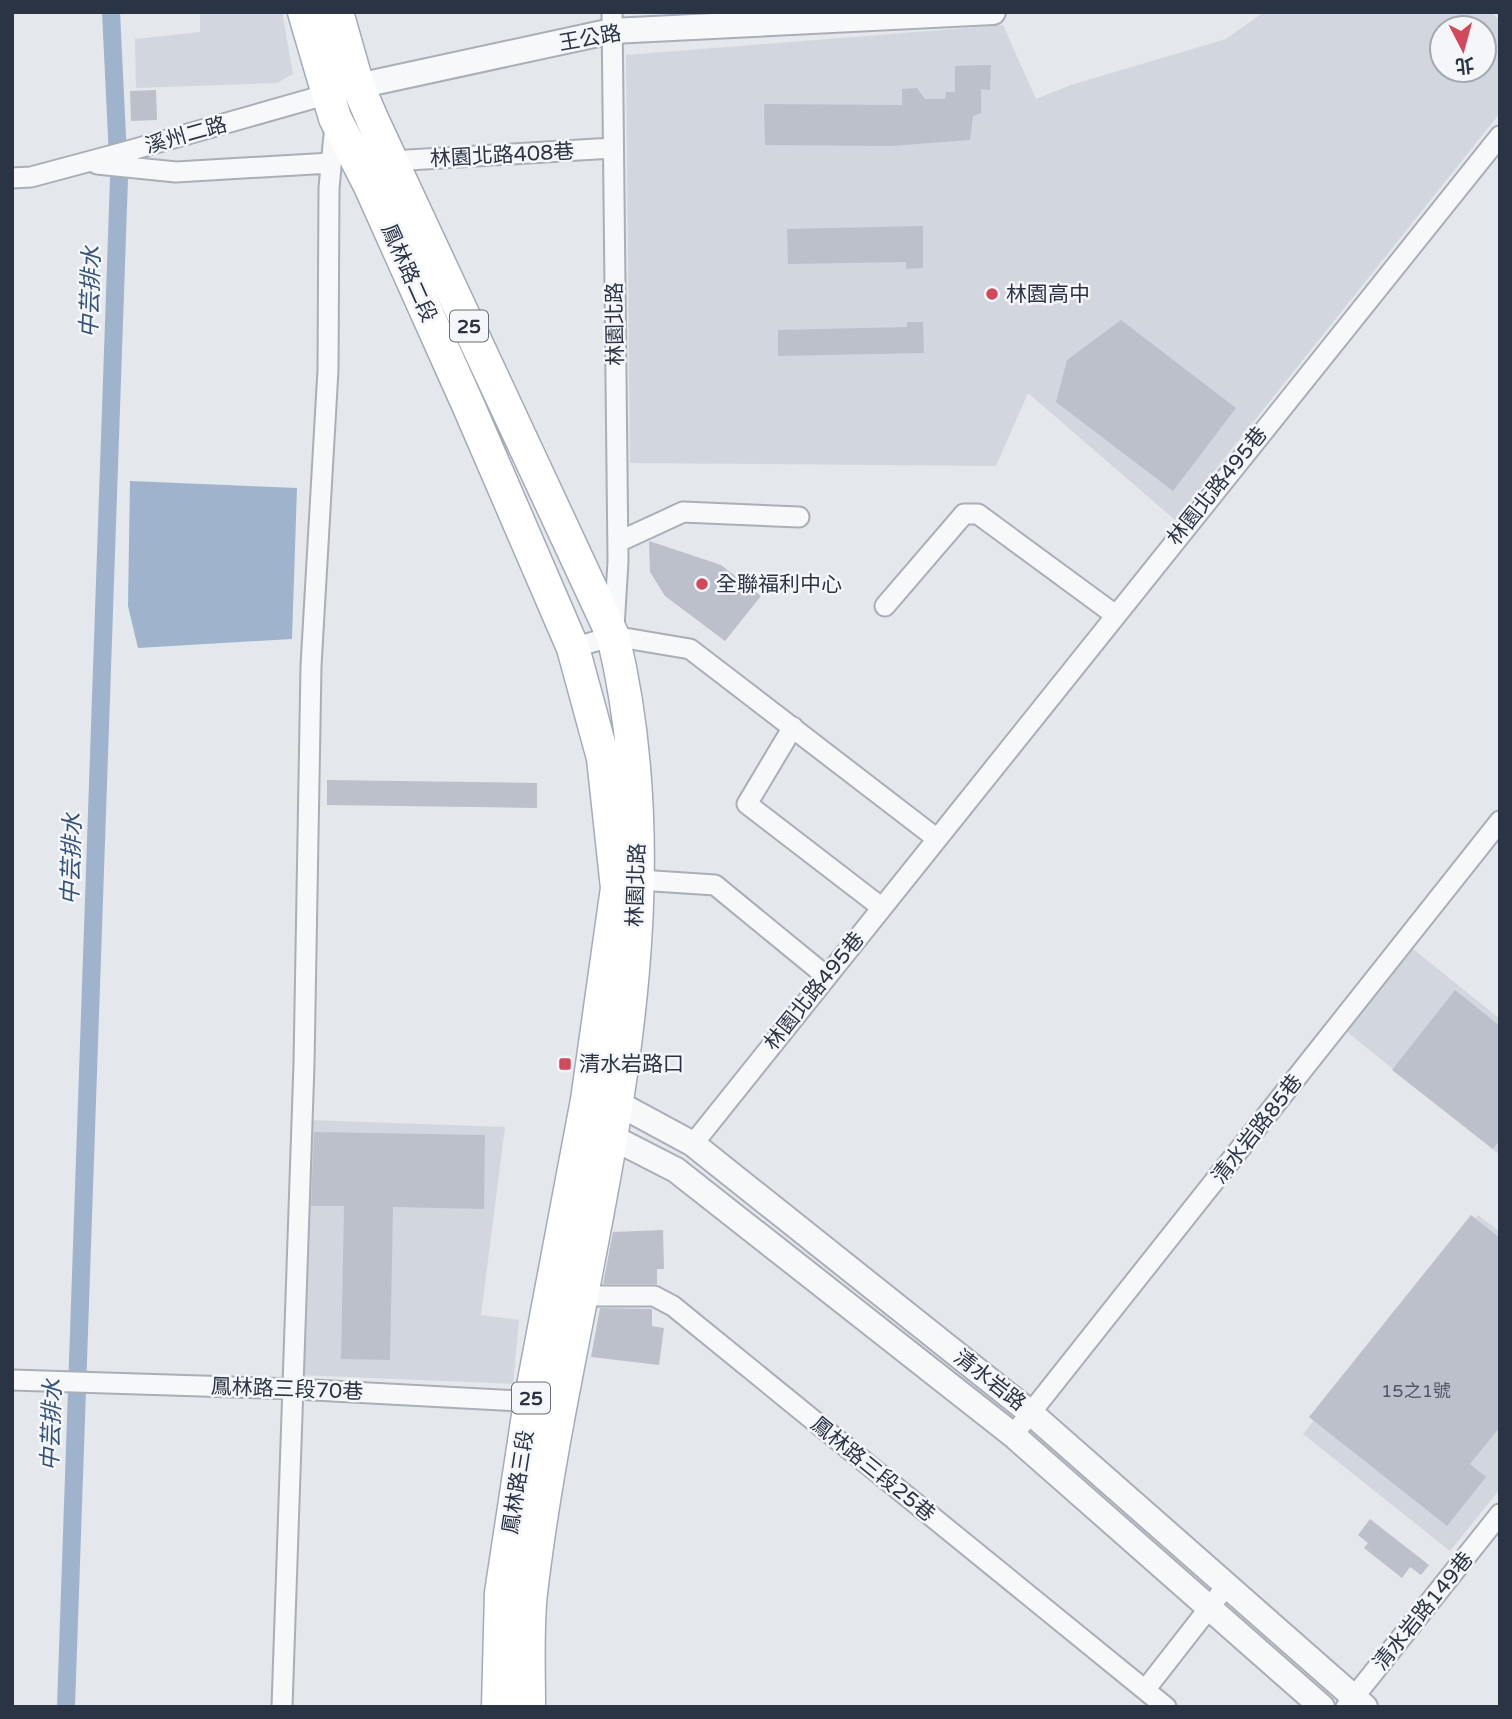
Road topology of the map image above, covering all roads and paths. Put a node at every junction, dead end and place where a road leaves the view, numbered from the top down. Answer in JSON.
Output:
{"nodes":[{"id":1,"x":304,"y":12,"type":"edge"},
{"id":2,"x":337,"y":12,"type":"edge"},
{"id":3,"x":993,"y":12,"type":"edge"},
{"id":4,"x":612,"y":22,"type":"edge"},
{"id":5,"x":358,"y":86,"type":"junction"},
{"id":6,"x":331,"y":106,"type":"junction"},
{"id":7,"x":1500,"y":136,"type":"edge"},
{"id":8,"x":613,"y":148,"type":"junction"},
{"id":9,"x":129,"y":159,"type":"junction"},
{"id":10,"x":391,"y":161,"type":"junction"},
{"id":11,"x":331,"y":163,"type":"junction"},
{"id":12,"x":12,"y":178,"type":"edge"},
{"id":13,"x":799,"y":517,"type":"dead end"},
{"id":14,"x":618,"y":542,"type":"junction"},
{"id":15,"x":885,"y":606,"type":"dead end"},
{"id":16,"x":1114,"y":614,"type":"junction"},
{"id":17,"x":613,"y":636,"type":"junction"},
{"id":18,"x":573,"y":648,"type":"junction"},
{"id":19,"x":793,"y":727,"type":"junction"},
{"id":20,"x":1500,"y":821,"type":"edge"},
{"id":21,"x":936,"y":838,"type":"junction"},
{"id":22,"x":639,"y":880,"type":"junction"},
{"id":23,"x":881,"y":907,"type":"junction"},
{"id":24,"x":826,"y":976,"type":"junction"},
{"id":25,"x":588,"y":1093,"type":"junction"},
{"id":26,"x":619,"y":1104,"type":"junction"},
{"id":27,"x":582,"y":1124,"type":"junction"},
{"id":28,"x":613,"y":1136,"type":"junction"},
{"id":29,"x":693,"y":1144,"type":"junction"},
{"id":30,"x":582,"y":1296,"type":"junction"},
{"id":31,"x":12,"y":1380,"type":"edge"},
{"id":32,"x":295,"y":1389,"type":"junction"},
{"id":33,"x":545,"y":1403,"type":"junction"},
{"id":34,"x":1032,"y":1414,"type":"junction"},
{"id":35,"x":1013,"y":1435,"type":"junction"},
{"id":36,"x":1500,"y":1514,"type":"edge"},
{"id":37,"x":1227,"y":1585,"type":"junction"},
{"id":38,"x":1209,"y":1608,"type":"junction"},
{"id":39,"x":1145,"y":1690,"type":"junction"},
{"id":40,"x":1355,"y":1704,"type":"edge"},
{"id":41,"x":282,"y":1707,"type":"edge"},
{"id":42,"x":498,"y":1707,"type":"edge"},
{"id":43,"x":529,"y":1707,"type":"edge"},
{"id":44,"x":1166,"y":1707,"type":"edge"},
{"id":45,"x":1322,"y":1707,"type":"edge"}],
"edges":[{"from":1,"to":6,"type":"main road","name":"鳳林路二段","number":"25"},
{"from":2,"to":5,"type":"main road","name":"鳳林路二段","number":"25"},
{"from":3,"to":4,"type":"street","name":"王公路"},
{"from":4,"to":5,"type":"street","name":"王公路"},
{"from":4,"to":8,"type":"street","name":"林園北路"},
{"from":5,"to":6,"type":"street","name":"溪州二路"},
{"from":5,"to":10,"type":"main road","name":"鳳林路二段","number":"25"},
{"from":6,"to":9,"type":"street","name":"溪州二路"},
{"from":6,"to":11,"type":"street"},
{"from":6,"to":18,"type":"main road","name":"鳳林路二段","number":"25"},
{"from":7,"to":16,"type":"street","name":"林園北路495巷"},
{"from":8,"to":10,"type":"street","name":"林園北路408巷"},
{"from":8,"to":14,"type":"street","name":"林園北路"},
{"from":9,"to":11,"type":"street"},
{"from":9,"to":12,"type":"street","name":"溪州二路"},
{"from":10,"to":17,"type":"main road","name":"鳳林路二段","number":"25"},
{"from":11,"to":32,"type":"street"},
{"from":13,"to":14,"type":"street"},
{"from":14,"to":17,"type":"street","name":"林園北路"},
{"from":15,"to":16,"type":"street"},
{"from":16,"to":21,"type":"street","name":"林園北路495巷"},
{"from":17,"to":18,"type":"street"},
{"from":17,"to":19,"type":"street"},
{"from":17,"to":22,"type":"main road","name":"林園北路","number":"25"},
{"from":18,"to":25,"type":"main road","name":"林園北路","number":"25"},
{"from":19,"to":21,"type":"street"},
{"from":19,"to":23,"type":"street"},
{"from":20,"to":34,"type":"street","name":"清水岩路85巷"},
{"from":21,"to":23,"type":"street","name":"林園北路495巷"},
{"from":22,"to":24,"type":"street"},
{"from":22,"to":26,"type":"main road","name":"林園北路","number":"25"},
{"from":23,"to":24,"type":"street","name":"林園北路495巷"},
{"from":24,"to":29,"type":"street","name":"林園北路495巷"},
{"from":25,"to":26,"type":"street","name":"清水岩路"},
{"from":25,"to":27,"type":"main road","name":"鳳林路三段","number":"25"},
{"from":26,"to":28,"type":"main road","name":"林園北路","number":"25"},
{"from":26,"to":29,"type":"street","name":"清水岩路"},
{"from":27,"to":28,"type":"street","name":"清水岩路"},
{"from":27,"to":33,"type":"main road","name":"鳳林路三段","number":"25"},
{"from":28,"to":30,"type":"main road","name":"鳳林路三段","number":"25"},
{"from":28,"to":35,"type":"street","name":"清水岩路"},
{"from":29,"to":34,"type":"street","name":"清水岩路"},
{"from":30,"to":33,"type":"main road","name":"鳳林路三段","number":"25"},
{"from":30,"to":39,"type":"street","name":"鳳林路三段25巷"},
{"from":31,"to":32,"type":"street","name":"鳳林路三段70巷"},
{"from":32,"to":33,"type":"street","name":"鳳林路三段70巷"},
{"from":32,"to":41,"type":"street"},
{"from":33,"to":42,"type":"main road","name":"鳳林路三段","number":"25"},
{"from":33,"to":43,"type":"main road","name":"鳳林路三段","number":"25"},
{"from":34,"to":35,"type":"street","name":"清水岩路85巷"},
{"from":34,"to":37,"type":"street","name":"清水岩路"},
{"from":35,"to":38,"type":"street","name":"清水岩路"},
{"from":36,"to":40,"type":"street","name":"清水岩路149巷"},
{"from":37,"to":38,"type":"street"},
{"from":37,"to":40,"type":"street","name":"清水岩路"},
{"from":38,"to":39,"type":"street"},
{"from":38,"to":45,"type":"street","name":"清水岩路"},
{"from":39,"to":44,"type":"street","name":"鳳林路三段25巷"}]}
